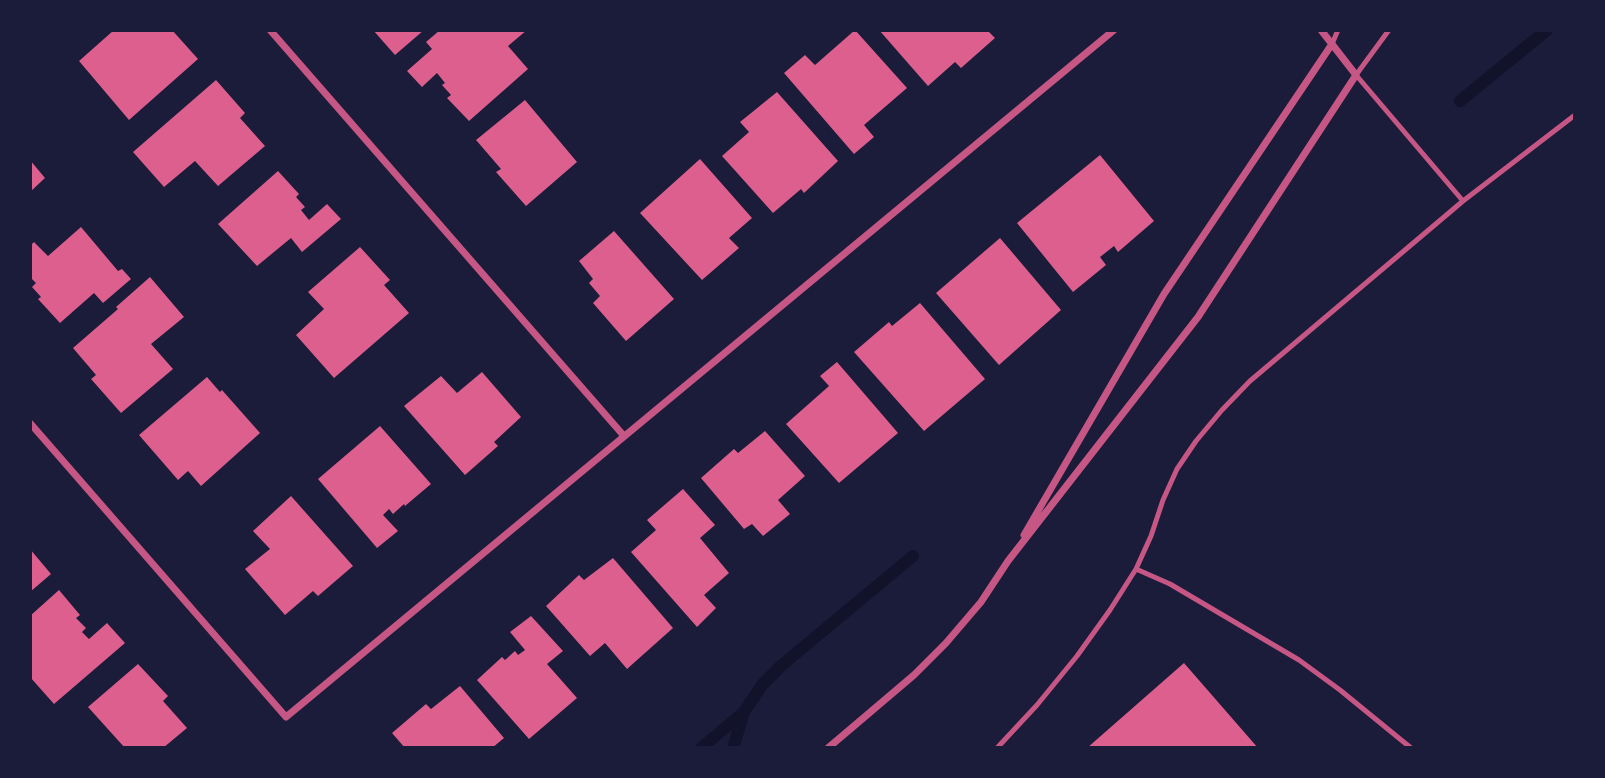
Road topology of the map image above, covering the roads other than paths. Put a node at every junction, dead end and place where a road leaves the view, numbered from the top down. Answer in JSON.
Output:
{"nodes":[{"id":1,"x":270,"y":30,"type":"edge"},
{"id":2,"x":1114,"y":30,"type":"edge"},
{"id":3,"x":1321,"y":30,"type":"edge"},
{"id":4,"x":1338,"y":30,"type":"edge"},
{"id":5,"x":1389,"y":30,"type":"edge"},
{"id":6,"x":1332,"y":44,"type":"junction"},
{"id":7,"x":1356,"y":75,"type":"junction"},
{"id":8,"x":1575,"y":115,"type":"edge"},
{"id":9,"x":1463,"y":201,"type":"junction"},
{"id":10,"x":30,"y":424,"type":"edge"},
{"id":11,"x":624,"y":436,"type":"junction"},
{"id":12,"x":1008,"y":561,"type":"junction"},
{"id":13,"x":1136,"y":569,"type":"junction"},
{"id":14,"x":828,"y":748,"type":"edge"},
{"id":15,"x":997,"y":748,"type":"edge"},
{"id":16,"x":1411,"y":748,"type":"edge"}],
"edges":[{"from":1,"to":11,"type":"street"},
{"from":2,"to":11,"type":"street"},
{"from":3,"to":6,"type":"street"},
{"from":4,"to":6,"type":"lane"},
{"from":5,"to":7,"type":"lane"},
{"from":6,"to":7,"type":"street"},
{"from":6,"to":12,"type":"street"},
{"from":7,"to":9,"type":"lane"},
{"from":7,"to":12,"type":"street"},
{"from":8,"to":9,"type":"lane"},
{"from":9,"to":13,"type":"lane"},
{"from":10,"to":11,"type":"street"},
{"from":12,"to":14,"type":"street"},
{"from":13,"to":15,"type":"lane"},
{"from":13,"to":16,"type":"lane"}]}
